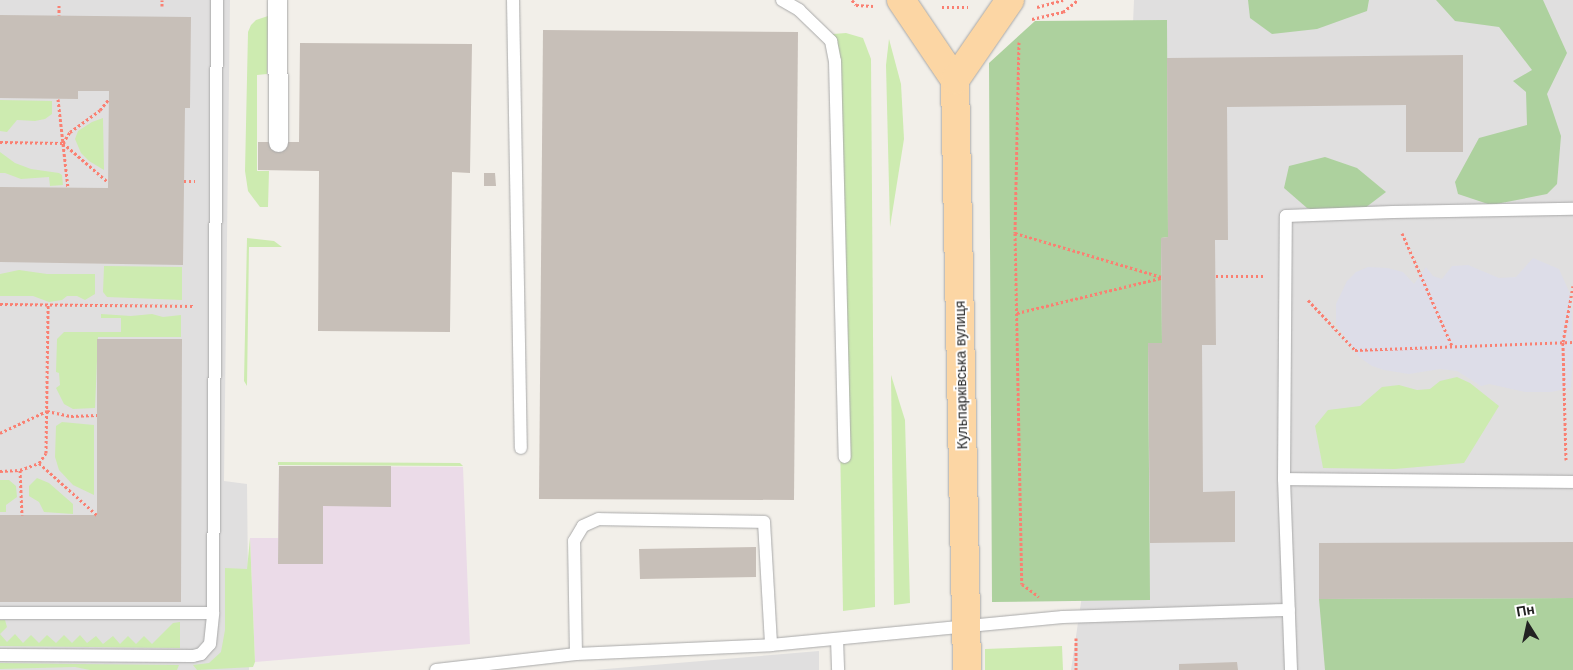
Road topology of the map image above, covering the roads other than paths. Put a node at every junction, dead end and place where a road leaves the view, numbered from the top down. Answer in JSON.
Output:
{"nodes":[{"id":1,"x":217,"y":0,"type":"edge"},
{"id":2,"x":277,"y":0,"type":"edge"},
{"id":3,"x":513,"y":0,"type":"edge"},
{"id":4,"x":782,"y":0,"type":"edge"},
{"id":5,"x":895,"y":5,"type":"edge"},
{"id":6,"x":1016,"y":5,"type":"edge"},
{"id":7,"x":955,"y":80,"type":"junction"},
{"id":8,"x":278,"y":142,"type":"dead end"},
{"id":9,"x":1573,"y":209,"type":"edge"},
{"id":10,"x":521,"y":448,"type":"dead end"},
{"id":11,"x":845,"y":456,"type":"dead end"},
{"id":12,"x":1284,"y":479,"type":"junction"},
{"id":13,"x":1570,"y":482,"type":"edge"},
{"id":14,"x":1289,"y":610,"type":"junction"},
{"id":15,"x":0,"y":613,"type":"edge"},
{"id":16,"x":213,"y":613,"type":"junction"},
{"id":17,"x":966,"y":628,"type":"junction"},
{"id":18,"x":837,"y":639,"type":"junction"},
{"id":19,"x":771,"y":645,"type":"junction"},
{"id":20,"x":576,"y":654,"type":"junction"},
{"id":21,"x":0,"y":655,"type":"edge"},
{"id":22,"x":436,"y":670,"type":"edge"},
{"id":23,"x":838,"y":670,"type":"edge"},
{"id":24,"x":967,"y":670,"type":"edge"},
{"id":25,"x":1291,"y":670,"type":"edge"}],
"edges":[{"from":1,"to":16,"type":"lane"},
{"from":2,"to":8,"type":"street"},
{"from":3,"to":10,"type":"lane"},
{"from":4,"to":11,"type":"lane"},
{"from":5,"to":7,"type":"main road"},
{"from":6,"to":7,"type":"main road"},
{"from":7,"to":17,"type":"main road","name":"Кульпарківська вулиця"},
{"from":9,"to":12,"type":"lane"},
{"from":12,"to":13,"type":"lane"},
{"from":12,"to":14,"type":"lane"},
{"from":14,"to":17,"type":"lane"},
{"from":14,"to":25,"type":"lane"},
{"from":15,"to":16,"type":"lane"},
{"from":16,"to":21,"type":"lane"},
{"from":17,"to":18,"type":"lane"},
{"from":17,"to":24,"type":"main road","name":"Кульпарківська вулиця"},
{"from":18,"to":19,"type":"lane"},
{"from":18,"to":23,"type":"lane"},
{"from":19,"to":20,"type":"lane"},
{"from":19,"to":20,"type":"lane"},
{"from":20,"to":22,"type":"lane"}]}
